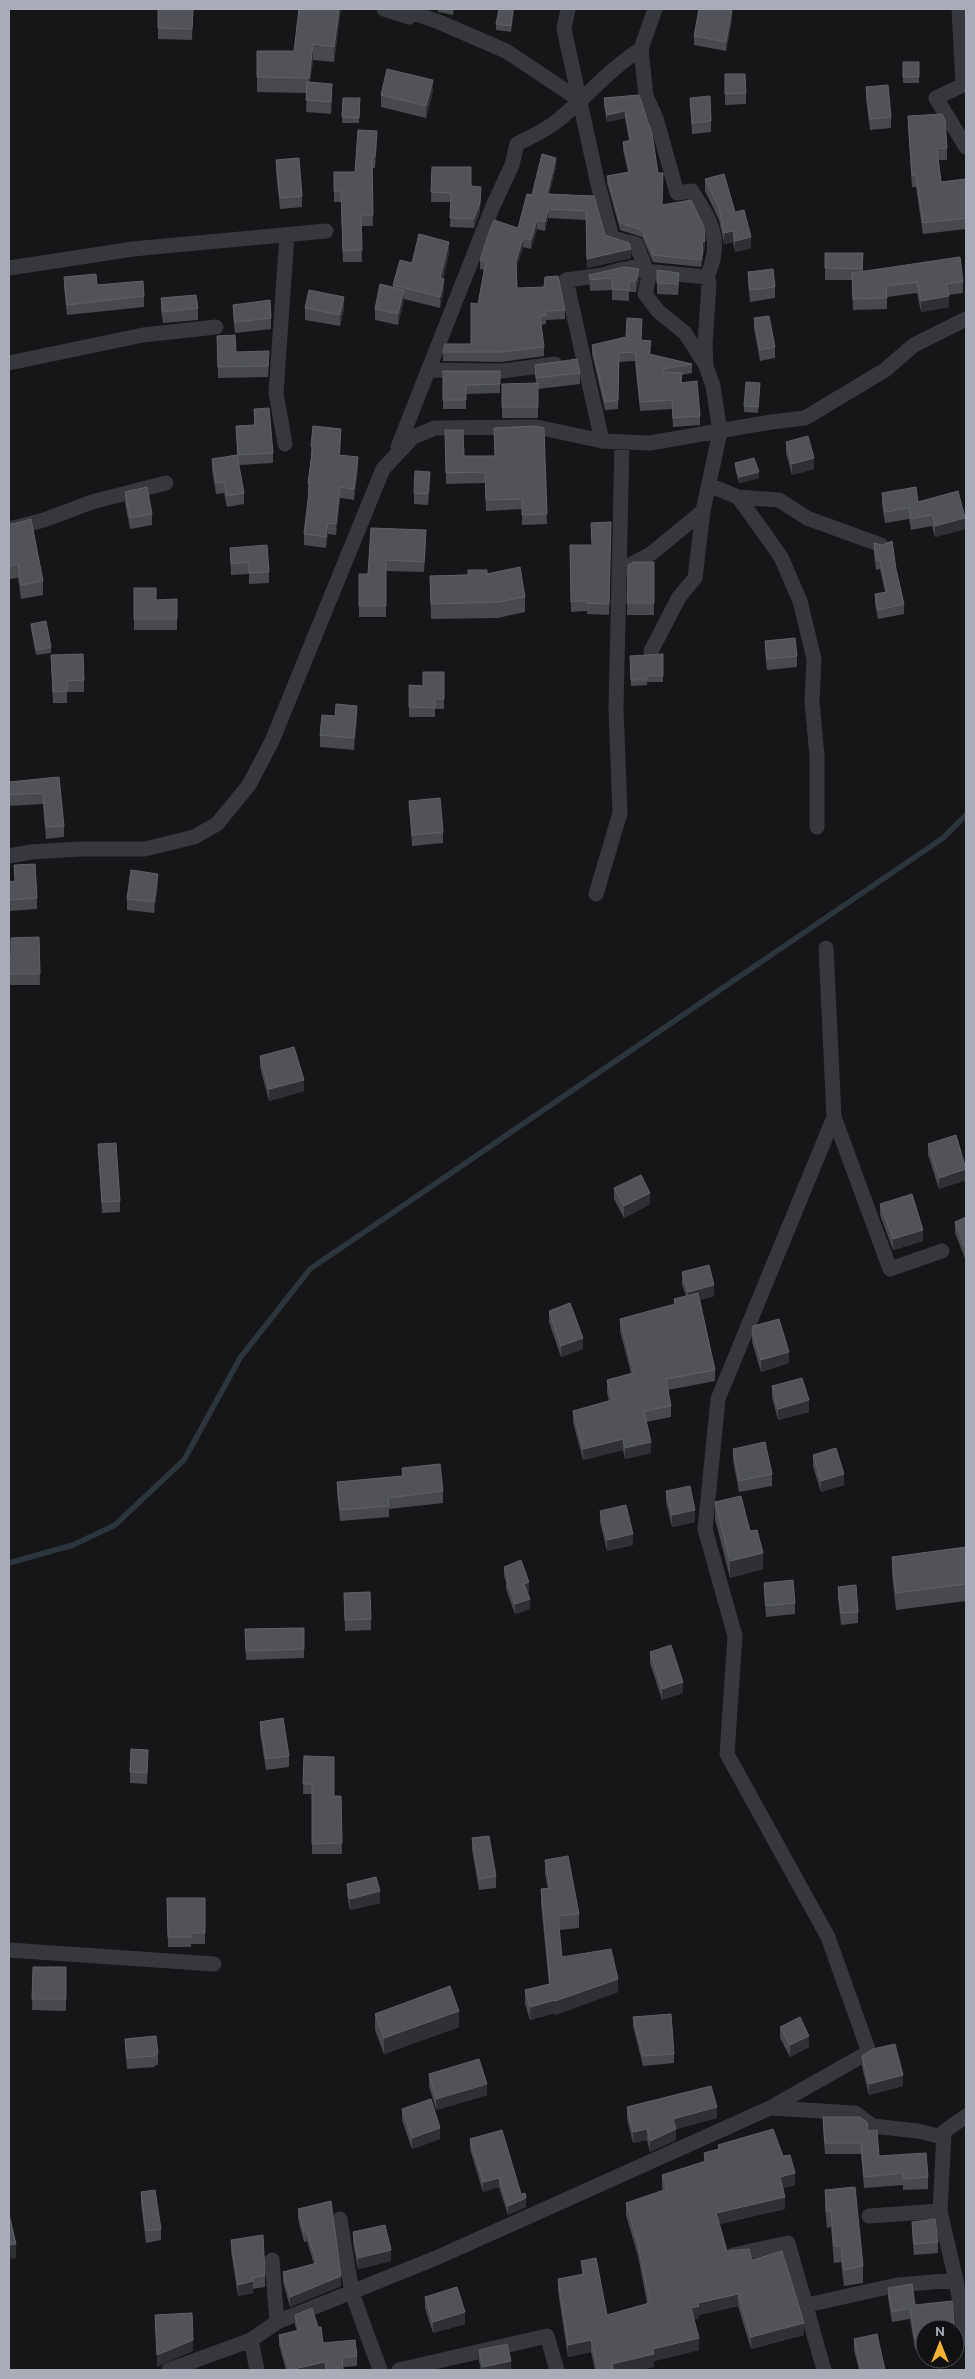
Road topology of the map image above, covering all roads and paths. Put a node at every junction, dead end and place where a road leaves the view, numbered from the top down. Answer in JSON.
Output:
{"nodes":[{"id":1,"x":384,"y":9,"type":"edge"},
{"id":2,"x":402,"y":9,"type":"edge"},
{"id":3,"x":568,"y":9,"type":"edge"},
{"id":4,"x":655,"y":9,"type":"edge"},
{"id":5,"x":962,"y":15,"type":"edge"},
{"id":6,"x":641,"y":48,"type":"junction"},
{"id":7,"x":545,"y":64,"type":"dead end"},
{"id":8,"x":580,"y":101,"type":"junction"},
{"id":9,"x":966,"y":146,"type":"edge"},
{"id":10,"x":326,"y":231,"type":"dead end"},
{"id":11,"x":287,"y":235,"type":"junction"},
{"id":12,"x":9,"y":268,"type":"edge"},
{"id":13,"x":623,"y":269,"type":"junction"},
{"id":14,"x":650,"y":272,"type":"junction"},
{"id":15,"x":707,"y":277,"type":"junction"},
{"id":16,"x":966,"y":319,"type":"edge"},
{"id":17,"x":216,"y":328,"type":"dead end"},
{"id":18,"x":585,"y":360,"type":"junction"},
{"id":19,"x":9,"y":363,"type":"edge"},
{"id":20,"x":706,"y":366,"type":"junction"},
{"id":21,"x":430,"y":370,"type":"junction"},
{"id":22,"x":720,"y":432,"type":"junction"},
{"id":23,"x":602,"y":441,"type":"junction"},
{"id":24,"x":622,"y":443,"type":"junction"},
{"id":25,"x":285,"y":444,"type":"dead end"},
{"id":26,"x":395,"y":454,"type":"junction"},
{"id":27,"x":166,"y":483,"type":"dead end"},
{"id":28,"x":709,"y":485,"type":"junction"},
{"id":29,"x":738,"y":497,"type":"junction"},
{"id":30,"x":703,"y":511,"type":"junction"},
{"id":31,"x":9,"y":529,"type":"edge"},
{"id":32,"x":881,"y":545,"type":"edge"},
{"id":33,"x":619,"y":571,"type":"junction"},
{"id":34,"x":651,"y":651,"type":"dead end"},
{"id":35,"x":817,"y":827,"type":"dead end"},
{"id":36,"x":9,"y":856,"type":"edge"},
{"id":37,"x":596,"y":894,"type":"dead end"},
{"id":38,"x":826,"y":948,"type":"dead end"},
{"id":39,"x":834,"y":1117,"type":"junction"},
{"id":40,"x":942,"y":1251,"type":"dead end"},
{"id":41,"x":9,"y":1950,"type":"edge"},
{"id":42,"x":214,"y":1964,"type":"dead end"},
{"id":43,"x":770,"y":2108,"type":"junction"},
{"id":44,"x":966,"y":2116,"type":"edge"},
{"id":45,"x":944,"y":2133,"type":"junction"},
{"id":46,"x":940,"y":2211,"type":"junction"},
{"id":47,"x":869,"y":2216,"type":"dead end"},
{"id":48,"x":340,"y":2220,"type":"dead end"},
{"id":49,"x":733,"y":2255,"type":"edge"},
{"id":50,"x":272,"y":2260,"type":"dead end"},
{"id":51,"x":958,"y":2270,"type":"edge"},
{"id":52,"x":352,"y":2293,"type":"junction"},
{"id":53,"x":807,"y":2305,"type":"junction"},
{"id":54,"x":277,"y":2322,"type":"junction"},
{"id":55,"x":966,"y":2339,"type":"edge"},
{"id":56,"x":251,"y":2340,"type":"junction"},
{"id":57,"x":169,"y":2370,"type":"edge"},
{"id":58,"x":257,"y":2370,"type":"edge"},
{"id":59,"x":380,"y":2370,"type":"edge"},
{"id":60,"x":399,"y":2370,"type":"edge"},
{"id":61,"x":557,"y":2370,"type":"edge"},
{"id":62,"x":824,"y":2370,"type":"edge"}],
"edges":[{"from":1,"to":7,"type":"street"},
{"from":2,"to":8,"type":"street"},
{"from":3,"to":8,"type":"street"},
{"from":4,"to":6,"type":"street"},
{"from":5,"to":9,"type":"street"},
{"from":6,"to":8,"type":"street"},
{"from":6,"to":15,"type":"street"},
{"from":8,"to":13,"type":"street"},
{"from":8,"to":21,"type":"street"},
{"from":10,"to":11,"type":"street"},
{"from":11,"to":12,"type":"street"},
{"from":11,"to":25,"type":"street"},
{"from":13,"to":14,"type":"street"},
{"from":13,"to":18,"type":"street"},
{"from":14,"to":15,"type":"street"},
{"from":14,"to":20,"type":"street"},
{"from":15,"to":20,"type":"street"},
{"from":16,"to":22,"type":"street"},
{"from":17,"to":19,"type":"street"},
{"from":18,"to":21,"type":"street"},
{"from":18,"to":23,"type":"street"},
{"from":20,"to":22,"type":"street"},
{"from":21,"to":26,"type":"street"},
{"from":22,"to":24,"type":"street"},
{"from":22,"to":28,"type":"street"},
{"from":23,"to":24,"type":"street"},
{"from":23,"to":26,"type":"street"},
{"from":24,"to":33,"type":"street"},
{"from":26,"to":36,"type":"street"},
{"from":27,"to":31,"type":"street"},
{"from":28,"to":29,"type":"street"},
{"from":28,"to":30,"type":"street"},
{"from":29,"to":32,"type":"street"},
{"from":29,"to":35,"type":"street"},
{"from":30,"to":33,"type":"street"},
{"from":30,"to":34,"type":"street"},
{"from":33,"to":37,"type":"street"},
{"from":38,"to":39,"type":"street"},
{"from":39,"to":40,"type":"street"},
{"from":39,"to":43,"type":"street"},
{"from":41,"to":42,"type":"street"},
{"from":43,"to":45,"type":"street"},
{"from":43,"to":52,"type":"street"},
{"from":44,"to":45,"type":"street"},
{"from":45,"to":46,"type":"street"},
{"from":46,"to":47,"type":"street"},
{"from":46,"to":51,"type":"street"},
{"from":48,"to":52,"type":"street"},
{"from":49,"to":53,"type":"street"},
{"from":50,"to":54,"type":"street"},
{"from":51,"to":53,"type":"street"},
{"from":51,"to":55,"type":"street"},
{"from":52,"to":54,"type":"street"},
{"from":52,"to":59,"type":"street"},
{"from":53,"to":62,"type":"street"},
{"from":54,"to":56,"type":"street"},
{"from":56,"to":57,"type":"street"},
{"from":56,"to":58,"type":"street"},
{"from":60,"to":61,"type":"street"}]}
